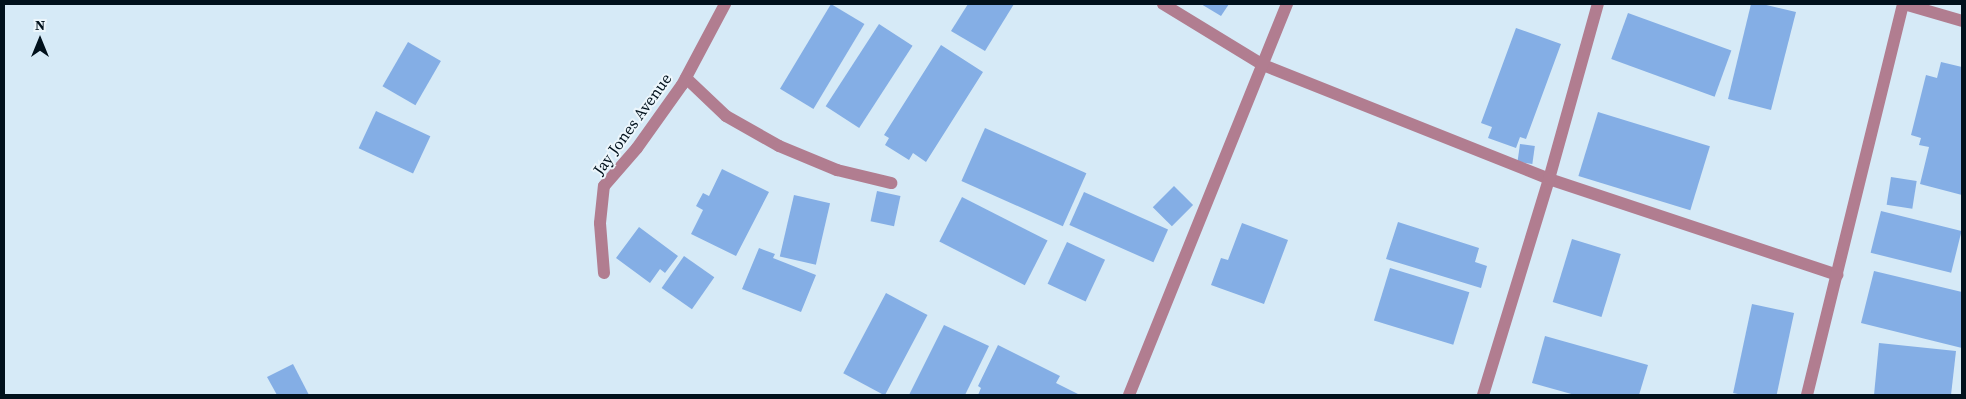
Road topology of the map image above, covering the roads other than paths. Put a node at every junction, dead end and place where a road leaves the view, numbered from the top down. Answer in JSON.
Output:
{"nodes":[{"id":1,"x":725,"y":4,"type":"edge"},
{"id":2,"x":1164,"y":4,"type":"edge"},
{"id":3,"x":1287,"y":4,"type":"edge"},
{"id":4,"x":1598,"y":4,"type":"edge"},
{"id":5,"x":1904,"y":4,"type":"edge"},
{"id":6,"x":1962,"y":21,"type":"edge"},
{"id":7,"x":1263,"y":65,"type":"junction"},
{"id":8,"x":686,"y":78,"type":"junction"},
{"id":9,"x":1549,"y":179,"type":"junction"},
{"id":10,"x":891,"y":183,"type":"dead end"},
{"id":11,"x":604,"y":273,"type":"dead end"},
{"id":12,"x":1837,"y":275,"type":"junction"},
{"id":13,"x":1129,"y":395,"type":"edge"},
{"id":14,"x":1483,"y":395,"type":"edge"},
{"id":15,"x":1807,"y":395,"type":"edge"}],
"edges":[{"from":1,"to":8,"type":"street","name":"Jay Jones Avenue"},
{"from":2,"to":7,"type":"street"},
{"from":3,"to":7,"type":"street"},
{"from":4,"to":9,"type":"street"},
{"from":5,"to":6,"type":"street"},
{"from":5,"to":12,"type":"street"},
{"from":7,"to":9,"type":"street"},
{"from":7,"to":13,"type":"street"},
{"from":8,"to":10,"type":"street"},
{"from":8,"to":11,"type":"street","name":"Jay Jones Avenue"},
{"from":9,"to":12,"type":"street"},
{"from":9,"to":14,"type":"street"},
{"from":12,"to":15,"type":"street"}]}
